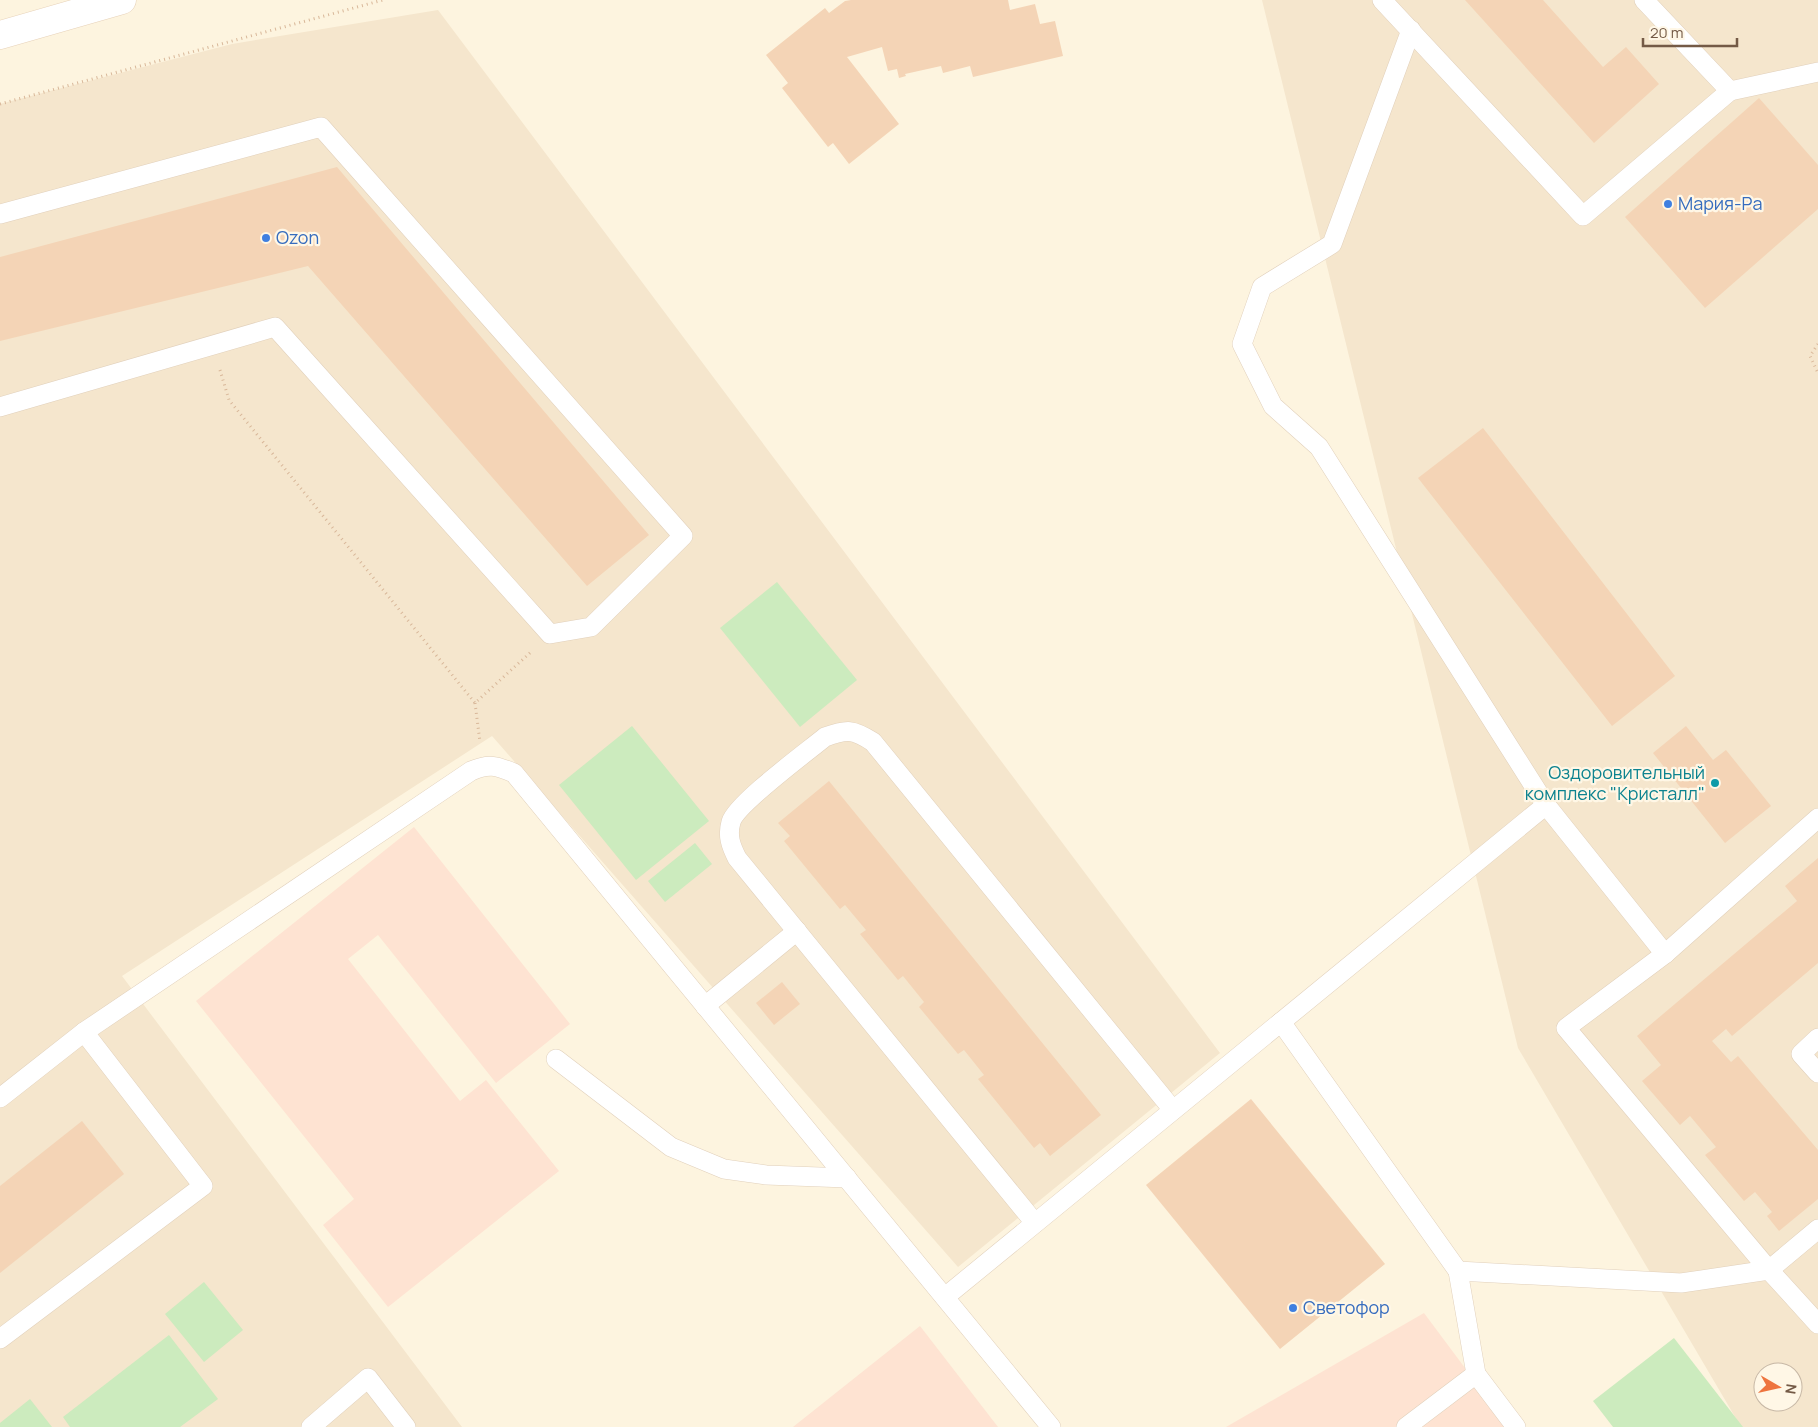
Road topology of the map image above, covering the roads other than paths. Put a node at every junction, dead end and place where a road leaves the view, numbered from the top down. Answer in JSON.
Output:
{"nodes":[{"id":1,"x":122,"y":0,"type":"edge"},
{"id":2,"x":1382,"y":0,"type":"edge"},
{"id":3,"x":1644,"y":0,"type":"edge"},
{"id":4,"x":1411,"y":30,"type":"junction"},
{"id":5,"x":0,"y":35,"type":"edge"},
{"id":6,"x":1818,"y":72,"type":"edge"},
{"id":7,"x":1730,"y":92,"type":"junction"},
{"id":8,"x":0,"y":214,"type":"edge"},
{"id":9,"x":0,"y":407,"type":"edge"},
{"id":10,"x":1546,"y":805,"type":"junction"},
{"id":11,"x":1818,"y":818,"type":"edge"},
{"id":12,"x":797,"y":932,"type":"junction"},
{"id":13,"x":1665,"y":954,"type":"junction"},
{"id":14,"x":705,"y":1006,"type":"junction"},
{"id":15,"x":1281,"y":1022,"type":"junction"},
{"id":16,"x":84,"y":1032,"type":"junction"},
{"id":17,"x":1818,"y":1038,"type":"edge"},
{"id":18,"x":556,"y":1058,"type":"dead end"},
{"id":19,"x":1818,"y":1073,"type":"edge"},
{"id":20,"x":0,"y":1098,"type":"edge"},
{"id":21,"x":1173,"y":1110,"type":"junction"},
{"id":22,"x":846,"y":1178,"type":"junction"},
{"id":23,"x":1034,"y":1223,"type":"junction"},
{"id":24,"x":1818,"y":1229,"type":"edge"},
{"id":25,"x":1769,"y":1270,"type":"junction"},
{"id":26,"x":1458,"y":1271,"type":"junction"},
{"id":27,"x":945,"y":1297,"type":"junction"},
{"id":28,"x":1818,"y":1324,"type":"edge"},
{"id":29,"x":0,"y":1339,"type":"edge"},
{"id":30,"x":1476,"y":1374,"type":"junction"},
{"id":31,"x":311,"y":1427,"type":"edge"},
{"id":32,"x":406,"y":1427,"type":"edge"},
{"id":33,"x":1052,"y":1427,"type":"edge"},
{"id":34,"x":1406,"y":1427,"type":"edge"},
{"id":35,"x":1516,"y":1427,"type":"edge"}],
"edges":[{"from":1,"to":5,"type":"street"},
{"from":2,"to":4,"type":"lane"},
{"from":3,"to":7,"type":"lane"},
{"from":4,"to":7,"type":"lane"},
{"from":4,"to":10,"type":"lane"},
{"from":6,"to":7,"type":"lane"},
{"from":8,"to":9,"type":"lane"},
{"from":10,"to":13,"type":"lane"},
{"from":10,"to":15,"type":"lane"},
{"from":11,"to":13,"type":"lane"},
{"from":12,"to":14,"type":"lane"},
{"from":12,"to":21,"type":"lane"},
{"from":12,"to":23,"type":"lane"},
{"from":13,"to":25,"type":"lane"},
{"from":14,"to":16,"type":"lane"},
{"from":14,"to":22,"type":"lane"},
{"from":15,"to":21,"type":"lane"},
{"from":15,"to":26,"type":"lane"},
{"from":16,"to":20,"type":"lane"},
{"from":16,"to":29,"type":"lane"},
{"from":17,"to":19,"type":"lane"},
{"from":18,"to":22,"type":"lane"},
{"from":21,"to":23,"type":"lane"},
{"from":22,"to":27,"type":"lane"},
{"from":23,"to":27,"type":"lane"},
{"from":24,"to":25,"type":"lane"},
{"from":25,"to":26,"type":"lane"},
{"from":25,"to":28,"type":"lane"},
{"from":26,"to":30,"type":"lane"},
{"from":27,"to":33,"type":"lane"},
{"from":30,"to":34,"type":"lane"},
{"from":30,"to":35,"type":"lane"},
{"from":31,"to":32,"type":"lane"}]}
